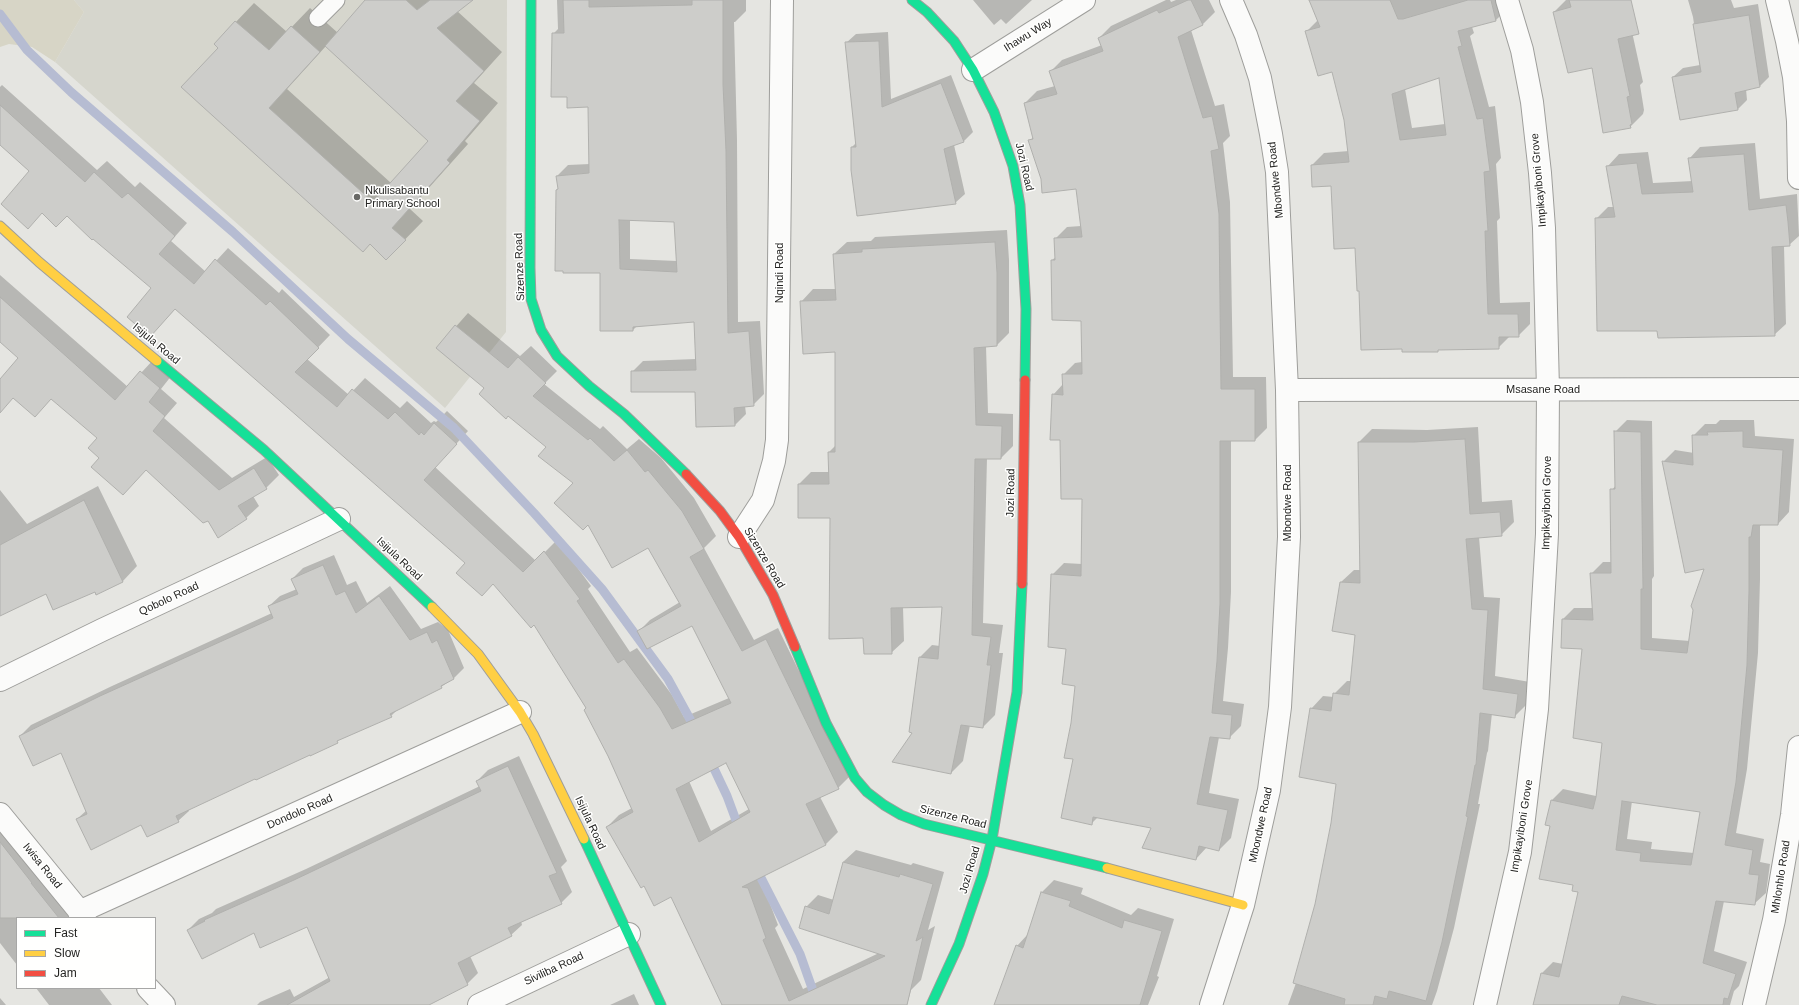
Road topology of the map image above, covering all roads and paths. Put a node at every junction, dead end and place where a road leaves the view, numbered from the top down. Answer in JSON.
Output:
{"nodes":[{"id":1,"x":336,"y":0,"type":"edge"},
{"id":2,"x":531,"y":0,"type":"edge"},
{"id":3,"x":782,"y":0,"type":"edge"},
{"id":4,"x":912,"y":0,"type":"edge"},
{"id":5,"x":1084,"y":0,"type":"edge"},
{"id":6,"x":1231,"y":0,"type":"edge"},
{"id":7,"x":1508,"y":0,"type":"edge"},
{"id":8,"x":1777,"y":0,"type":"edge"},
{"id":9,"x":318,"y":18,"type":"dead end"},
{"id":10,"x":973,"y":70,"type":"junction"},
{"id":11,"x":1799,"y":178,"type":"edge"},
{"id":12,"x":0,"y":226,"type":"edge"},
{"id":13,"x":1799,"y":389,"type":"edge"},
{"id":14,"x":1287,"y":390,"type":"junction"},
{"id":15,"x":1548,"y":390,"type":"junction"},
{"id":16,"x":339,"y":519,"type":"junction"},
{"id":17,"x":739,"y":537,"type":"junction"},
{"id":18,"x":0,"y":680,"type":"edge"},
{"id":19,"x":520,"y":712,"type":"junction"},
{"id":20,"x":1799,"y":746,"type":"edge"},
{"id":21,"x":0,"y":814,"type":"edge"},
{"id":22,"x":992,"y":839,"type":"junction"},
{"id":23,"x":1243,"y":905,"type":"junction"},
{"id":24,"x":82,"y":915,"type":"edge"},
{"id":25,"x":629,"y":934,"type":"junction"},
{"id":26,"x":149,"y":989,"type":"edge"},
{"id":27,"x":164,"y":1005,"type":"edge"},
{"id":28,"x":480,"y":1005,"type":"edge"},
{"id":29,"x":661,"y":1005,"type":"edge"},
{"id":30,"x":931,"y":1005,"type":"edge"},
{"id":31,"x":1211,"y":1005,"type":"edge"},
{"id":32,"x":1484,"y":1005,"type":"edge"},
{"id":33,"x":1754,"y":1005,"type":"edge"}],
"edges":[{"from":1,"to":9,"type":"lane"},
{"from":2,"to":17,"type":"street","name":"Sizenze Road"},
{"from":3,"to":17,"type":"street","name":"Nqindi Road"},
{"from":4,"to":10,"type":"street","name":"Jozi Road"},
{"from":5,"to":10,"type":"street","name":"Ihawu Way"},
{"from":6,"to":14,"type":"street","name":"Mbondwe Road"},
{"from":7,"to":15,"type":"street","name":"Impikayiboni Grove"},
{"from":8,"to":11,"type":"street"},
{"from":10,"to":22,"type":"street","name":"Jozi Road"},
{"from":12,"to":16,"type":"street","name":"Isijula Road"},
{"from":13,"to":15,"type":"street","name":"Msasane Road"},
{"from":14,"to":15,"type":"street","name":"Msasane Road"},
{"from":14,"to":23,"type":"street","name":"Mbondwe Road"},
{"from":15,"to":32,"type":"street","name":"Impikayiboni Grove"},
{"from":16,"to":18,"type":"street","name":"Qobolo Road"},
{"from":16,"to":19,"type":"street","name":"Isijula Road"},
{"from":17,"to":22,"type":"street","name":"Sizenze Road"},
{"from":19,"to":24,"type":"street","name":"Dondolo Road"},
{"from":19,"to":25,"type":"street","name":"Isijula Road"},
{"from":20,"to":33,"type":"street","name":"Mhlonhlo Road"},
{"from":21,"to":24,"type":"street","name":"Iwisa Road"},
{"from":22,"to":23,"type":"street","name":"Sizenze Road"},
{"from":22,"to":30,"type":"street","name":"Jozi Road"},
{"from":23,"to":31,"type":"street","name":"Mbondwe Road"},
{"from":25,"to":28,"type":"street","name":"Siviliba Road"},
{"from":25,"to":29,"type":"street","name":"Isijula Road"},
{"from":26,"to":27,"type":"street"}]}
